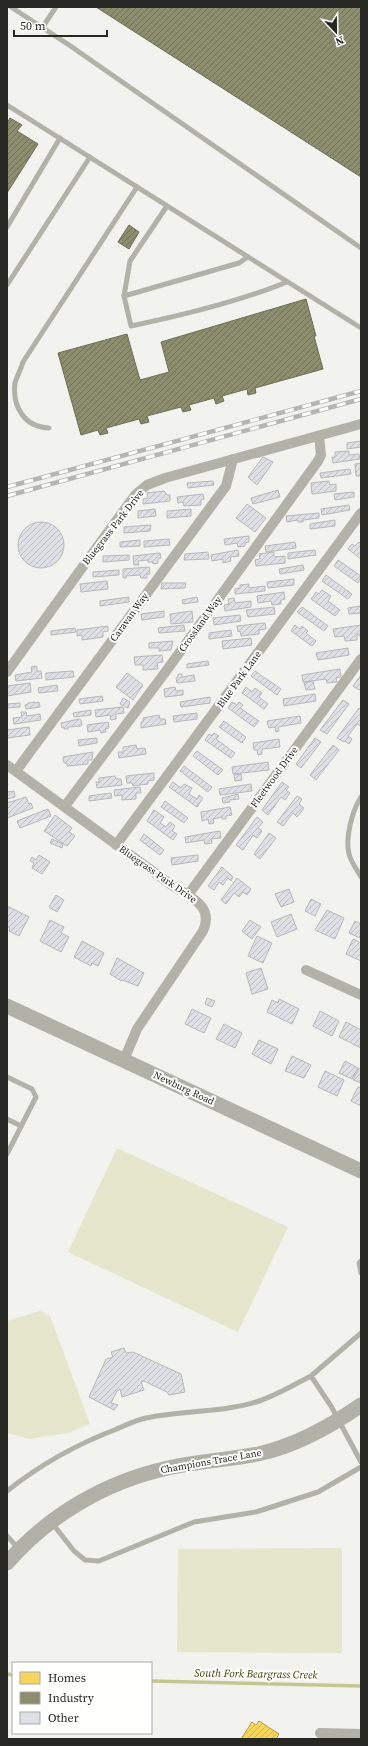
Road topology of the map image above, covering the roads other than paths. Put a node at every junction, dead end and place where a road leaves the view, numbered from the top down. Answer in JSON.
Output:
{"nodes":[{"id":1,"x":11,"y":7,"type":"edge"},
{"id":2,"x":56,"y":7,"type":"edge"},
{"id":3,"x":42,"y":28,"type":"junction"},
{"id":4,"x":7,"y":105,"type":"edge"},
{"id":5,"x":60,"y":138,"type":"junction"},
{"id":6,"x":90,"y":157,"type":"junction"},
{"id":7,"x":137,"y":187,"type":"junction"},
{"id":8,"x":167,"y":206,"type":"junction"},
{"id":9,"x":7,"y":227,"type":"edge"},
{"id":10,"x":361,"y":248,"type":"edge"},
{"id":11,"x":248,"y":257,"type":"junction"},
{"id":12,"x":287,"y":282,"type":"junction"},
{"id":13,"x":7,"y":286,"type":"edge"},
{"id":14,"x":124,"y":296,"type":"junction"},
{"id":15,"x":361,"y":328,"type":"edge"},
{"id":16,"x":361,"y":424,"type":"edge"},
{"id":17,"x":49,"y":428,"type":"dead end"},
{"id":18,"x":319,"y":436,"type":"junction"},
{"id":19,"x":233,"y":459,"type":"junction"},
{"id":20,"x":361,"y":513,"type":"edge"},
{"id":21,"x":361,"y":659,"type":"edge"},
{"id":22,"x":7,"y":672,"type":"edge"},
{"id":23,"x":7,"y":765,"type":"edge"},
{"id":24,"x":16,"y":771,"type":"junction"},
{"id":25,"x":361,"y":797,"type":"edge"},
{"id":26,"x":65,"y":806,"type":"junction"},
{"id":27,"x":116,"y":844,"type":"junction"},
{"id":28,"x":361,"y":876,"type":"edge"},
{"id":29,"x":188,"y":895,"type":"junction"},
{"id":30,"x":306,"y":970,"type":"dead end"},
{"id":31,"x":361,"y":995,"type":"edge"},
{"id":32,"x":7,"y":1006,"type":"edge"},
{"id":33,"x":124,"y":1060,"type":"junction"},
{"id":34,"x":7,"y":1077,"type":"edge"},
{"id":35,"x":7,"y":1119,"type":"edge"},
{"id":36,"x":21,"y":1126,"type":"junction"},
{"id":37,"x":7,"y":1154,"type":"edge"},
{"id":38,"x":361,"y":1171,"type":"edge"},
{"id":39,"x":361,"y":1260,"type":"edge"},
{"id":40,"x":361,"y":1274,"type":"edge"},
{"id":41,"x":361,"y":1333,"type":"edge"},
{"id":42,"x":311,"y":1376,"type":"junction"},
{"id":43,"x":361,"y":1404,"type":"edge"},
{"id":44,"x":338,"y":1421,"type":"junction"},
{"id":45,"x":361,"y":1462,"type":"edge"},
{"id":46,"x":361,"y":1467,"type":"edge"},
{"id":47,"x":7,"y":1491,"type":"edge"},
{"id":48,"x":51,"y":1522,"type":"junction"},
{"id":49,"x":7,"y":1536,"type":"edge"},
{"id":50,"x":19,"y":1549,"type":"junction"},
{"id":51,"x":7,"y":1563,"type":"edge"},
{"id":52,"x":320,"y":1733,"type":"dead end"},
{"id":53,"x":361,"y":1734,"type":"edge"}],
"edges":[{"from":1,"to":3,"type":"lane"},
{"from":2,"to":3,"type":"lane"},
{"from":3,"to":10,"type":"lane"},
{"from":4,"to":5,"type":"lane"},
{"from":5,"to":6,"type":"lane"},
{"from":5,"to":9,"type":"lane"},
{"from":6,"to":7,"type":"lane"},
{"from":6,"to":13,"type":"lane"},
{"from":7,"to":8,"type":"lane"},
{"from":7,"to":17,"type":"lane"},
{"from":8,"to":11,"type":"lane"},
{"from":8,"to":14,"type":"lane"},
{"from":11,"to":12,"type":"lane"},
{"from":11,"to":14,"type":"lane"},
{"from":12,"to":14,"type":"lane"},
{"from":12,"to":15,"type":"lane"},
{"from":16,"to":18,"type":"street","name":"Bluegrass Park Drive"},
{"from":18,"to":19,"type":"street","name":"Bluegrass Park Drive"},
{"from":18,"to":26,"type":"street","name":"Crossland Way"},
{"from":19,"to":22,"type":"street","name":"Bluegrass Park Drive"},
{"from":19,"to":24,"type":"street","name":"Caravan Way"},
{"from":20,"to":27,"type":"street","name":"Blue Park Lane"},
{"from":21,"to":29,"type":"street","name":"Fleetwood Drive"},
{"from":23,"to":24,"type":"street","name":"Bluegrass Park Drive"},
{"from":24,"to":26,"type":"street","name":"Bluegrass Park Drive"},
{"from":25,"to":28,"type":"lane"},
{"from":26,"to":27,"type":"street","name":"Bluegrass Park Drive"},
{"from":27,"to":29,"type":"street","name":"Bluegrass Park Drive"},
{"from":29,"to":33,"type":"street","name":"Bluegrass Park Drive"},
{"from":30,"to":31,"type":"street"},
{"from":32,"to":33,"type":"street","name":"Newburg Road"},
{"from":33,"to":38,"type":"street","name":"Newburg Road"},
{"from":34,"to":36,"type":"lane"},
{"from":35,"to":36,"type":"lane"},
{"from":36,"to":37,"type":"lane"},
{"from":39,"to":40,"type":"lane"},
{"from":41,"to":42,"type":"lane"},
{"from":42,"to":44,"type":"lane"},
{"from":42,"to":47,"type":"lane"},
{"from":43,"to":44,"type":"street","name":"Champions Trace Lane"},
{"from":44,"to":45,"type":"lane"},
{"from":44,"to":48,"type":"street","name":"Champions Trace Lane"},
{"from":46,"to":48,"type":"lane"},
{"from":48,"to":50,"type":"street","name":"Champions Trace Lane"},
{"from":49,"to":50,"type":"lane"},
{"from":50,"to":51,"type":"street","name":"Champions Trace Lane"},
{"from":52,"to":53,"type":"street"}]}
